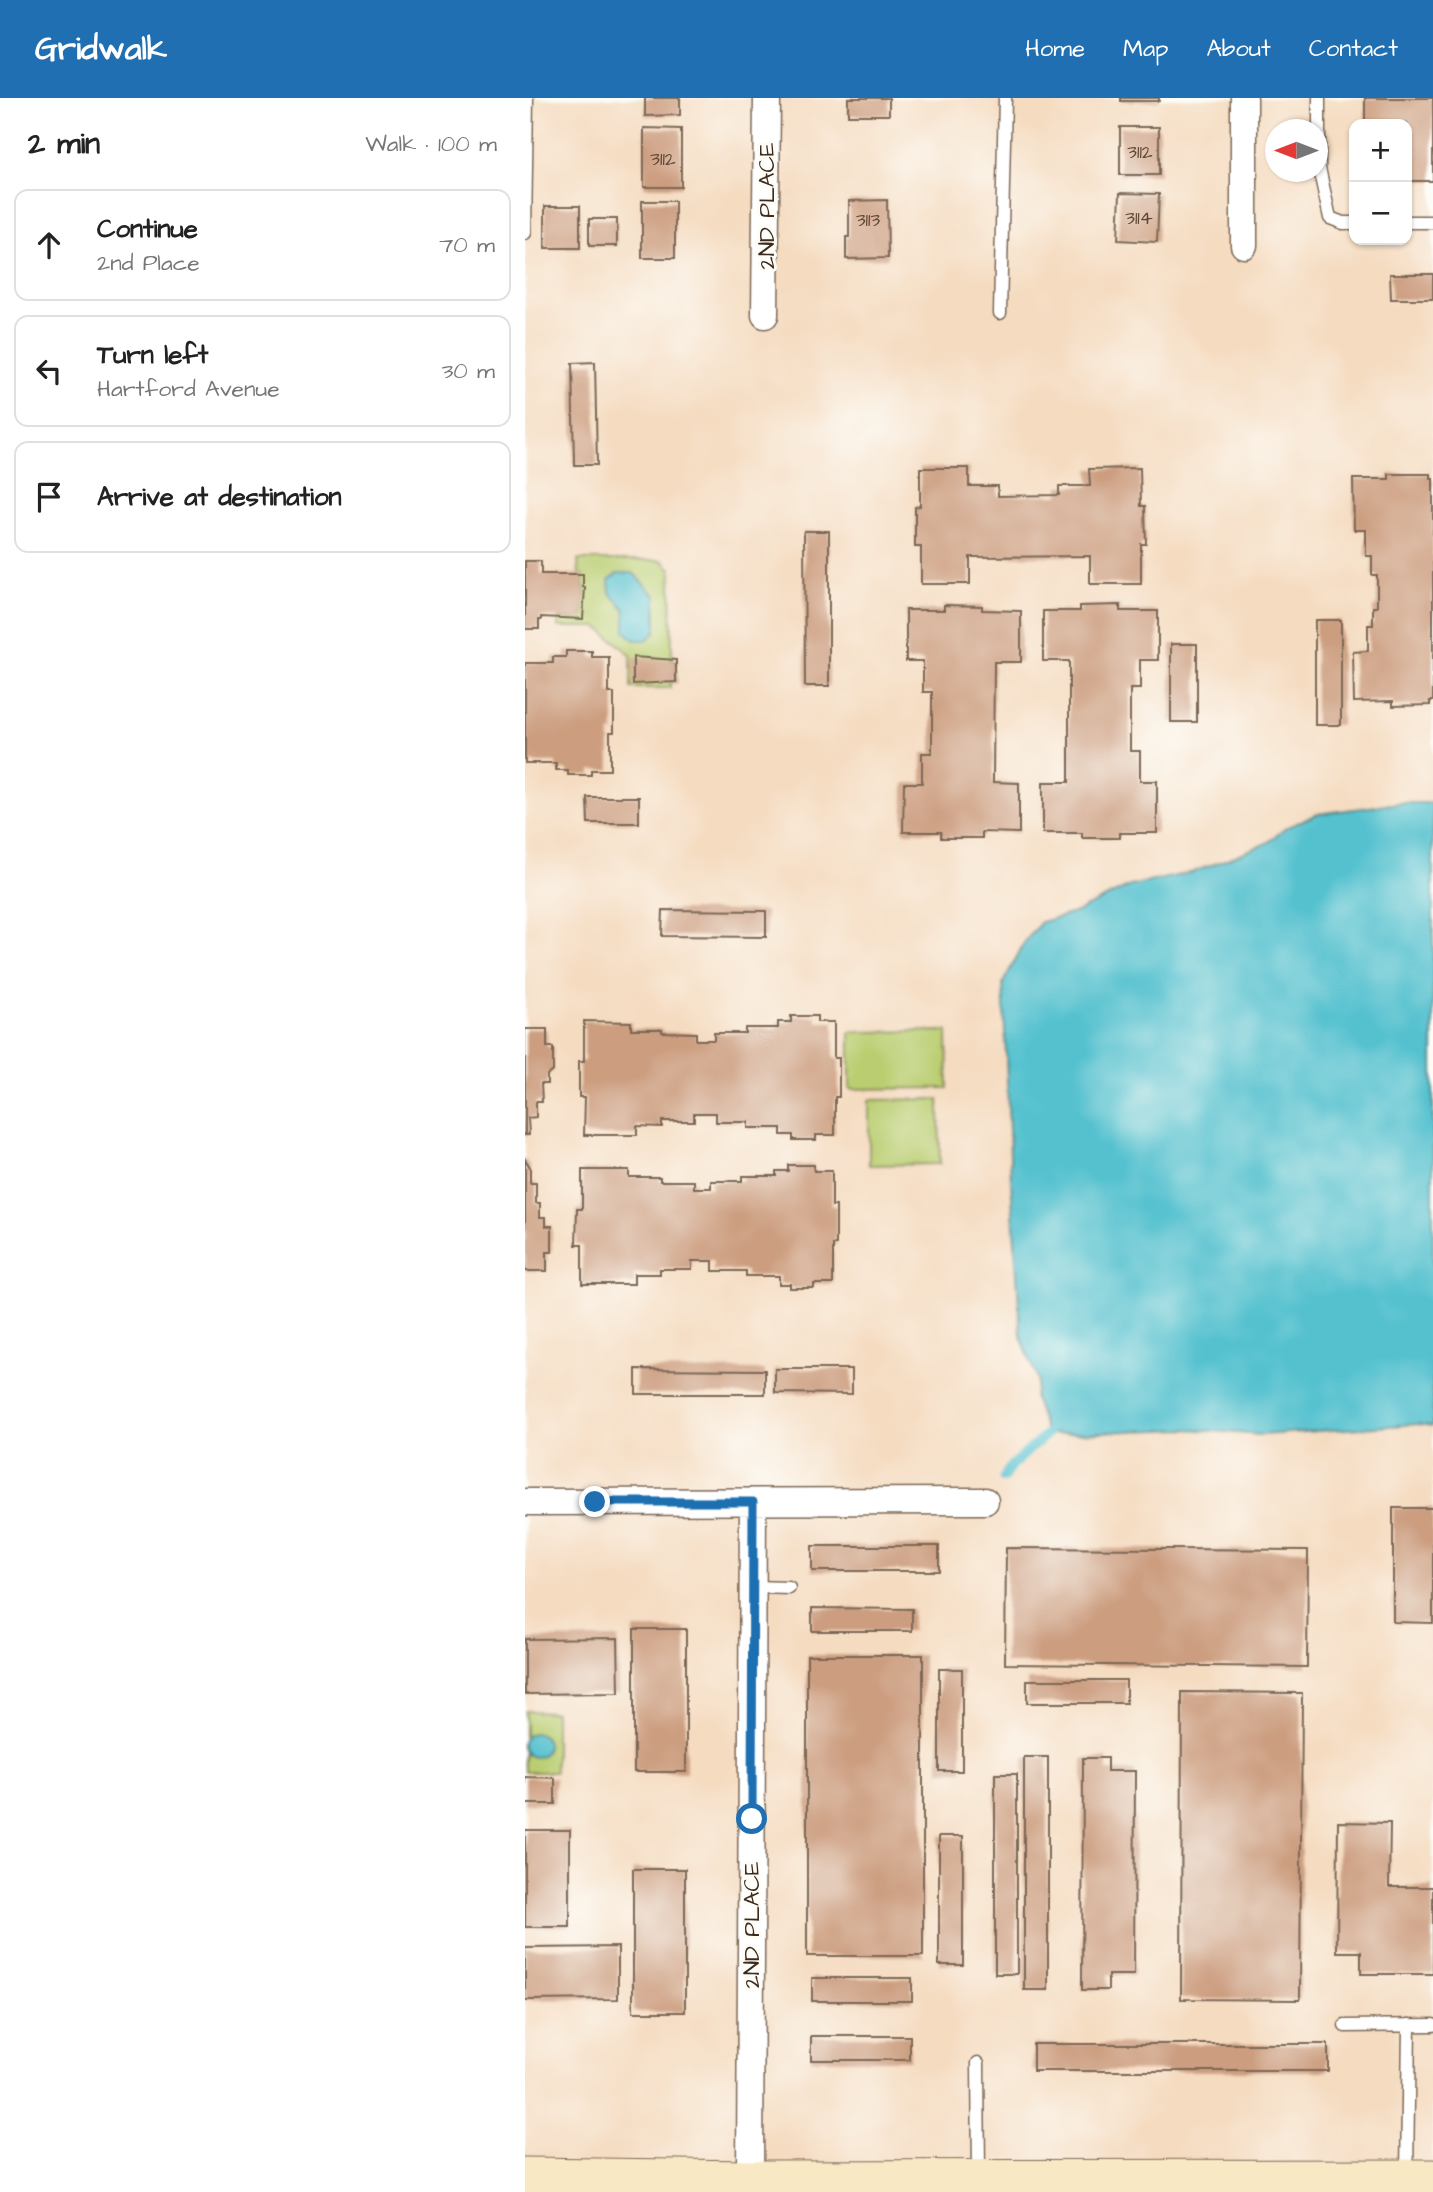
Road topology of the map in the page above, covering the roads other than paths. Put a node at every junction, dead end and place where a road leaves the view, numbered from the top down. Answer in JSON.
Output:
{"nodes":[{"id":1,"x":527,"y":98,"type":"edge"},
{"id":2,"x":767,"y":98,"type":"edge"},
{"id":3,"x":1005,"y":98,"type":"edge"},
{"id":4,"x":1244,"y":98,"type":"edge"},
{"id":5,"x":1319,"y":98,"type":"edge"},
{"id":6,"x":1412,"y":222,"type":"edge"},
{"id":7,"x":1433,"y":222,"type":"edge"},
{"id":8,"x":1349,"y":223,"type":"edge"},
{"id":9,"x":525,"y":233,"type":"edge"},
{"id":10,"x":1244,"y":245,"type":"dead end"},
{"id":11,"x":1000,"y":313,"type":"dead end"},
{"id":12,"x":765,"y":315,"type":"dead end"},
{"id":13,"x":985,"y":1501,"type":"dead end"},
{"id":14,"x":753,"y":1502,"type":"junction"},
{"id":15,"x":525,"y":1503,"type":"edge"},
{"id":16,"x":753,"y":1587,"type":"junction"},
{"id":17,"x":789,"y":1588,"type":"dead end"},
{"id":18,"x":1409,"y":2025,"type":"junction"},
{"id":19,"x":1433,"y":2025,"type":"edge"},
{"id":20,"x":1345,"y":2026,"type":"dead end"},
{"id":21,"x":978,"y":2063,"type":"dead end"},
{"id":22,"x":525,"y":2176,"type":"edge"},
{"id":23,"x":1420,"y":2178,"type":"edge"},
{"id":24,"x":750,"y":2179,"type":"junction"},
{"id":25,"x":979,"y":2179,"type":"junction"}],
"edges":[{"from":1,"to":9,"type":"lane"},
{"from":2,"to":12,"type":"street","name":"2ND PLACE"},
{"from":3,"to":11,"type":"lane"},
{"from":4,"to":10,"type":"street"},
{"from":5,"to":8,"type":"lane"},
{"from":6,"to":7,"type":"lane"},
{"from":13,"to":14,"type":"street"},
{"from":14,"to":15,"type":"street"},
{"from":14,"to":16,"type":"street","name":"2ND PLACE"},
{"from":16,"to":17,"type":"lane"},
{"from":16,"to":24,"type":"street","name":"2ND PLACE"},
{"from":18,"to":19,"type":"lane"},
{"from":18,"to":20,"type":"lane"},
{"from":18,"to":23,"type":"lane"},
{"from":21,"to":25,"type":"lane"},
{"from":22,"to":24,"type":"main road"},
{"from":23,"to":25,"type":"main road"},
{"from":24,"to":25,"type":"main road"}]}
